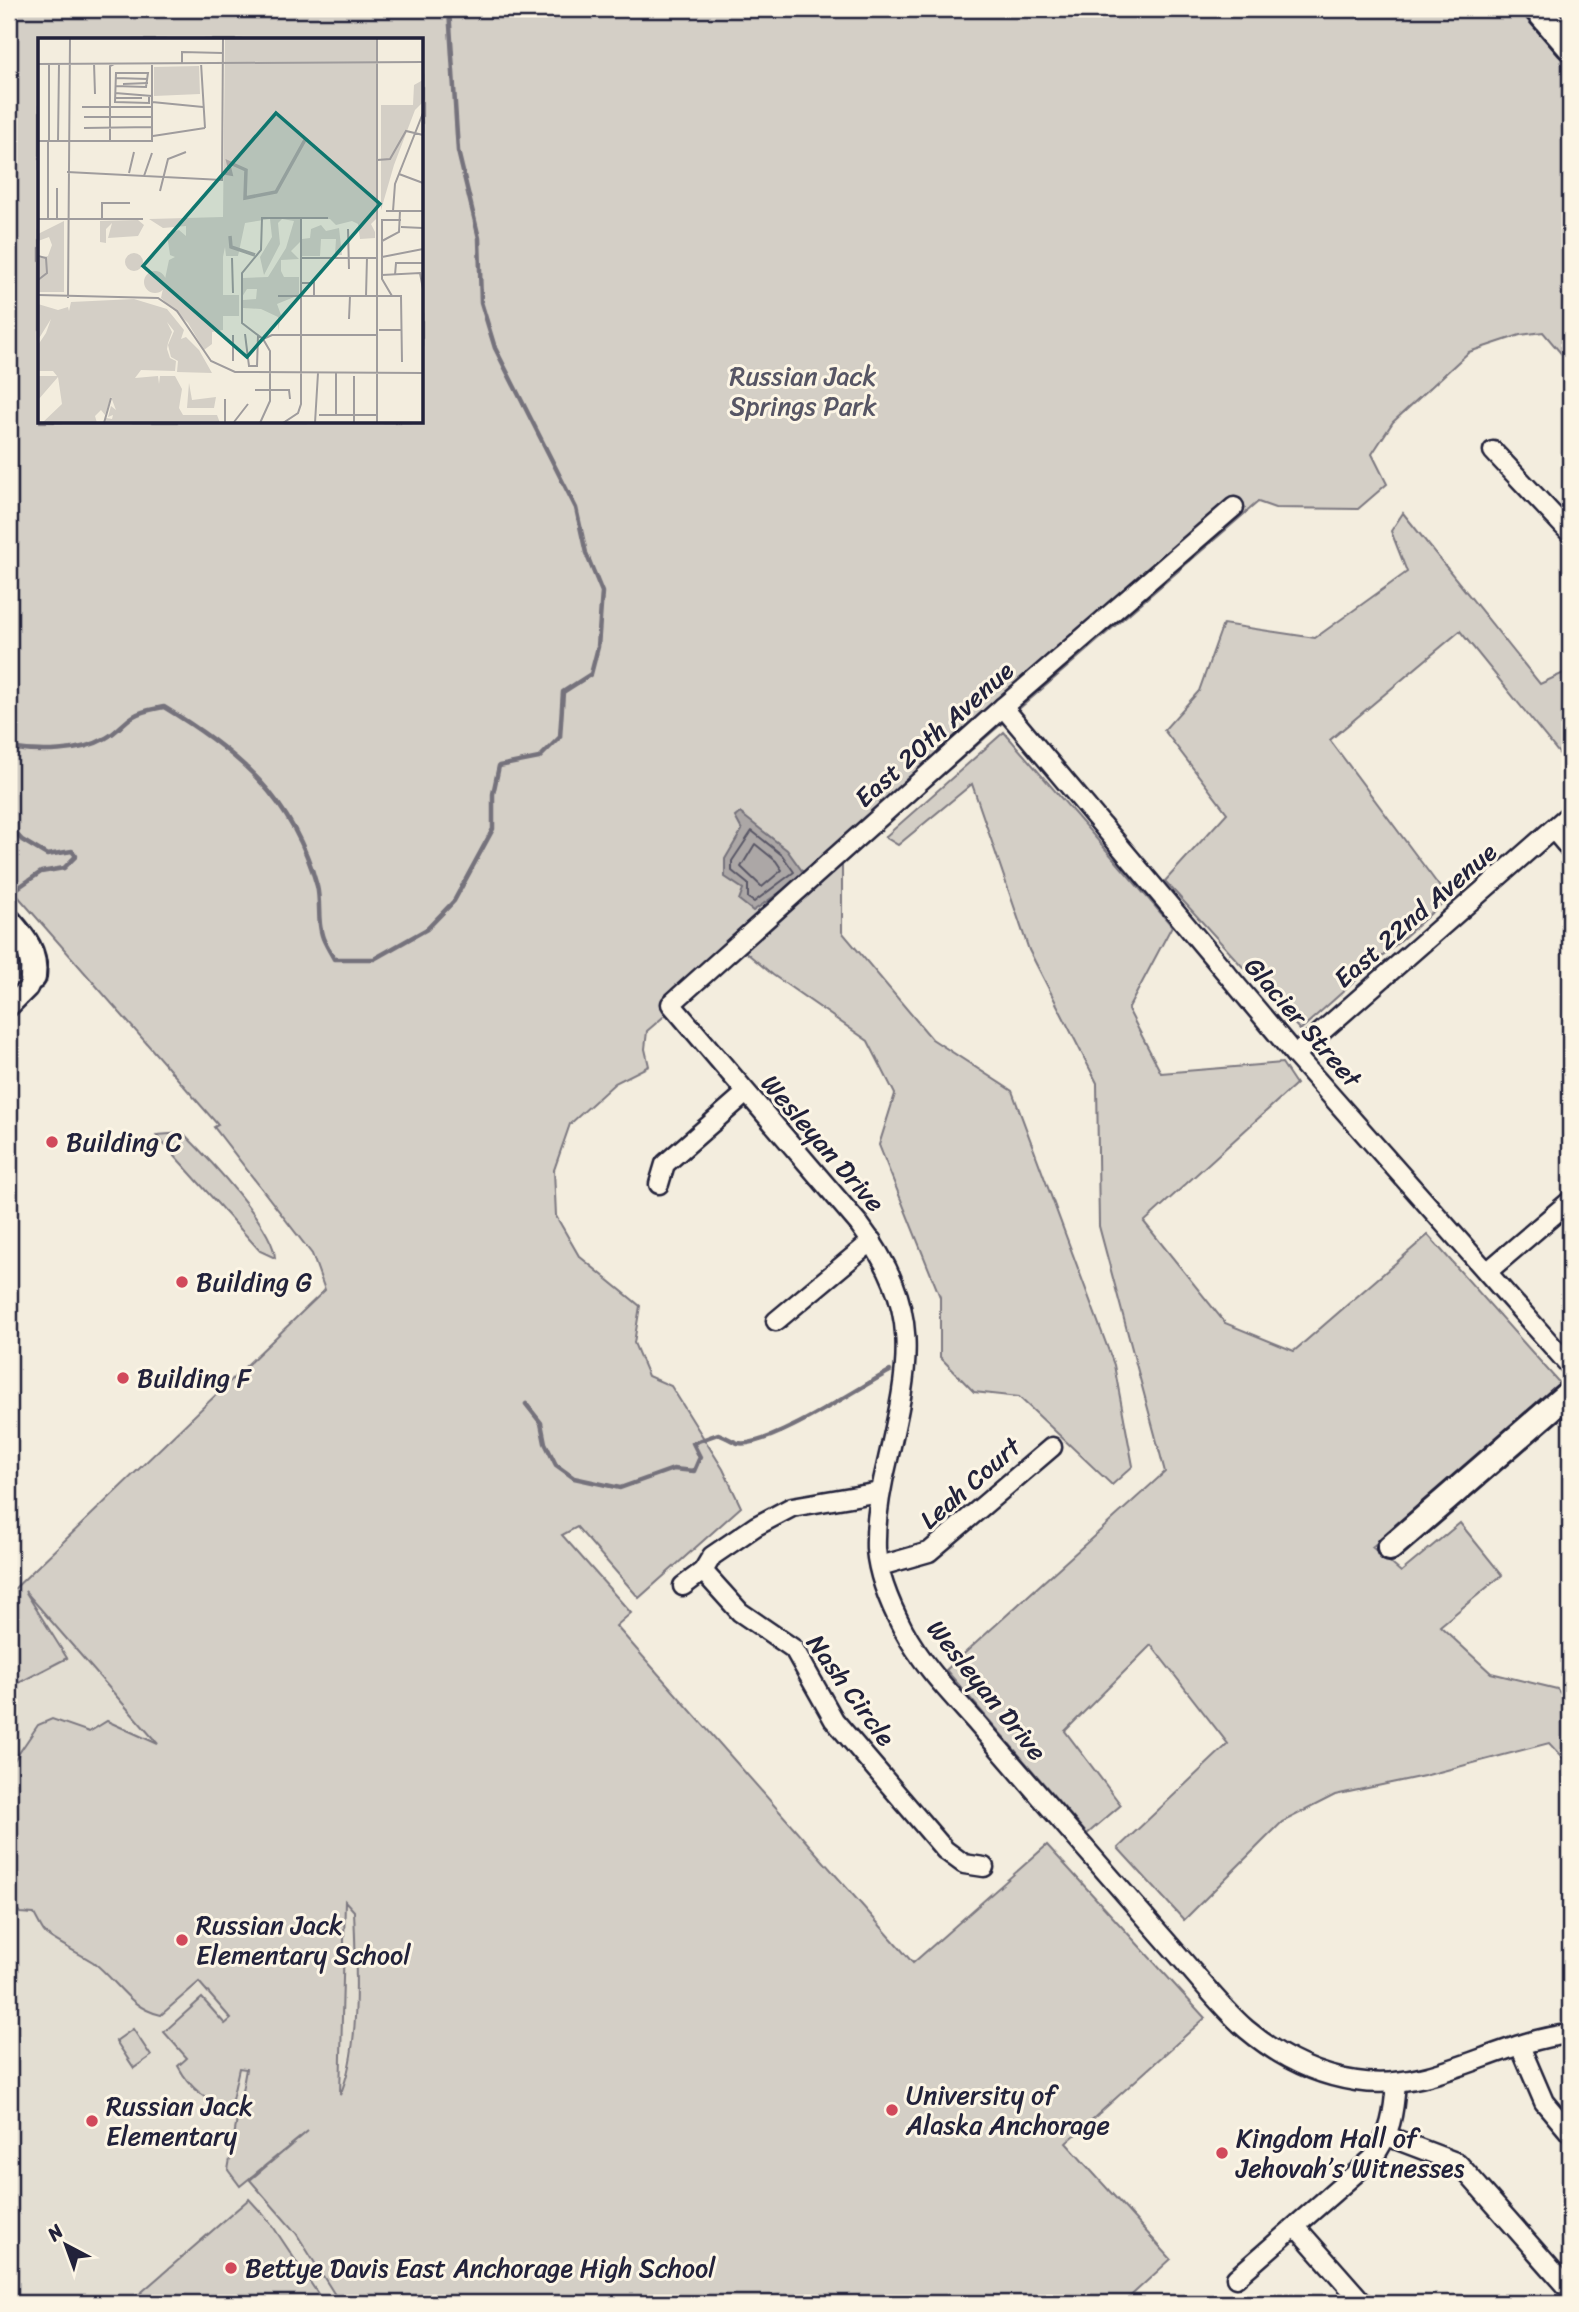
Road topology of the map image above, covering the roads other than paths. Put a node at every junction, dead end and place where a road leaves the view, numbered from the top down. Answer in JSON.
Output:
{"nodes":[{"id":1,"x":1538,"y":9,"type":"edge"},
{"id":2,"x":1570,"y":46,"type":"edge"},
{"id":3,"x":1493,"y":451,"type":"dead end"},
{"id":4,"x":1234,"y":507,"type":"dead end"},
{"id":5,"x":1570,"y":533,"type":"edge"},
{"id":6,"x":1003,"y":707,"type":"junction"},
{"id":7,"x":1570,"y":814,"type":"edge"},
{"id":8,"x":1553,"y":829,"type":"junction"},
{"id":9,"x":1570,"y":849,"type":"edge"},
{"id":10,"x":9,"y":922,"type":"edge"},
{"id":11,"x":33,"y":977,"type":"joint"},
{"id":12,"x":671,"y":1004,"type":"joint"},
{"id":13,"x":9,"y":1007,"type":"edge"},
{"id":14,"x":1295,"y":1055,"type":"junction"},
{"id":15,"x":746,"y":1093,"type":"junction"},
{"id":16,"x":659,"y":1184,"type":"dead end"},
{"id":17,"x":1570,"y":1201,"type":"edge"},
{"id":18,"x":872,"y":1241,"type":"junction"},
{"id":19,"x":1487,"y":1272,"type":"junction"},
{"id":20,"x":776,"y":1321,"type":"dead end"},
{"id":21,"x":1570,"y":1366,"type":"edge"},
{"id":22,"x":1570,"y":1392,"type":"edge"},
{"id":23,"x":1052,"y":1447,"type":"dead end"},
{"id":24,"x":880,"y":1492,"type":"junction"},
{"id":25,"x":1390,"y":1548,"type":"dead end"},
{"id":26,"x":880,"y":1566,"type":"junction"},
{"id":27,"x":703,"y":1571,"type":"junction"},
{"id":28,"x":683,"y":1586,"type":"dead end"},
{"id":29,"x":984,"y":1867,"type":"dead end"},
{"id":30,"x":1570,"y":2034,"type":"edge"},
{"id":31,"x":1520,"y":2046,"type":"junction"},
{"id":32,"x":1396,"y":2082,"type":"junction"},
{"id":33,"x":1570,"y":2133,"type":"edge"},
{"id":34,"x":1387,"y":2136,"type":"junction"},
{"id":35,"x":1296,"y":2227,"type":"junction"},
{"id":36,"x":1236,"y":2278,"type":"dead end"},
{"id":37,"x":1570,"y":2290,"type":"edge"},
{"id":38,"x":1363,"y":2303,"type":"edge"}],
"edges":[{"from":1,"to":2,"type":"main road"},
{"from":3,"to":5,"type":"street"},
{"from":4,"to":6,"type":"street","name":"East 20th Avenue"},
{"from":6,"to":12,"type":"street","name":"East 20th Avenue"},
{"from":6,"to":14,"type":"street","name":"Glacier Street"},
{"from":7,"to":8,"type":"street","name":"East 22nd Avenue"},
{"from":8,"to":9,"type":"street"},
{"from":8,"to":14,"type":"street","name":"East 22nd Avenue"},
{"from":10,"to":11,"type":"street"},
{"from":11,"to":13,"type":"street"},
{"from":12,"to":15,"type":"street","name":"Wesleyan Drive"},
{"from":14,"to":19,"type":"street","name":"Glacier Street"},
{"from":15,"to":16,"type":"street"},
{"from":15,"to":18,"type":"street","name":"Wesleyan Drive"},
{"from":17,"to":19,"type":"street"},
{"from":18,"to":20,"type":"street"},
{"from":18,"to":24,"type":"street","name":"Wesleyan Drive"},
{"from":19,"to":21,"type":"street","name":"Glacier Street"},
{"from":22,"to":25,"type":"street"},
{"from":23,"to":26,"type":"street","name":"Leah Court"},
{"from":24,"to":26,"type":"street","name":"Wesleyan Drive"},
{"from":24,"to":27,"type":"street"},
{"from":26,"to":32,"type":"street","name":"Wesleyan Drive"},
{"from":27,"to":28,"type":"street"},
{"from":27,"to":29,"type":"street","name":"Nash Circle"},
{"from":30,"to":31,"type":"street","name":"Wesleyan Drive"},
{"from":31,"to":32,"type":"street","name":"Wesleyan Drive"},
{"from":31,"to":33,"type":"street"},
{"from":32,"to":34,"type":"street"},
{"from":34,"to":35,"type":"street"},
{"from":34,"to":37,"type":"street"},
{"from":35,"to":36,"type":"street"},
{"from":35,"to":38,"type":"street"}]}
